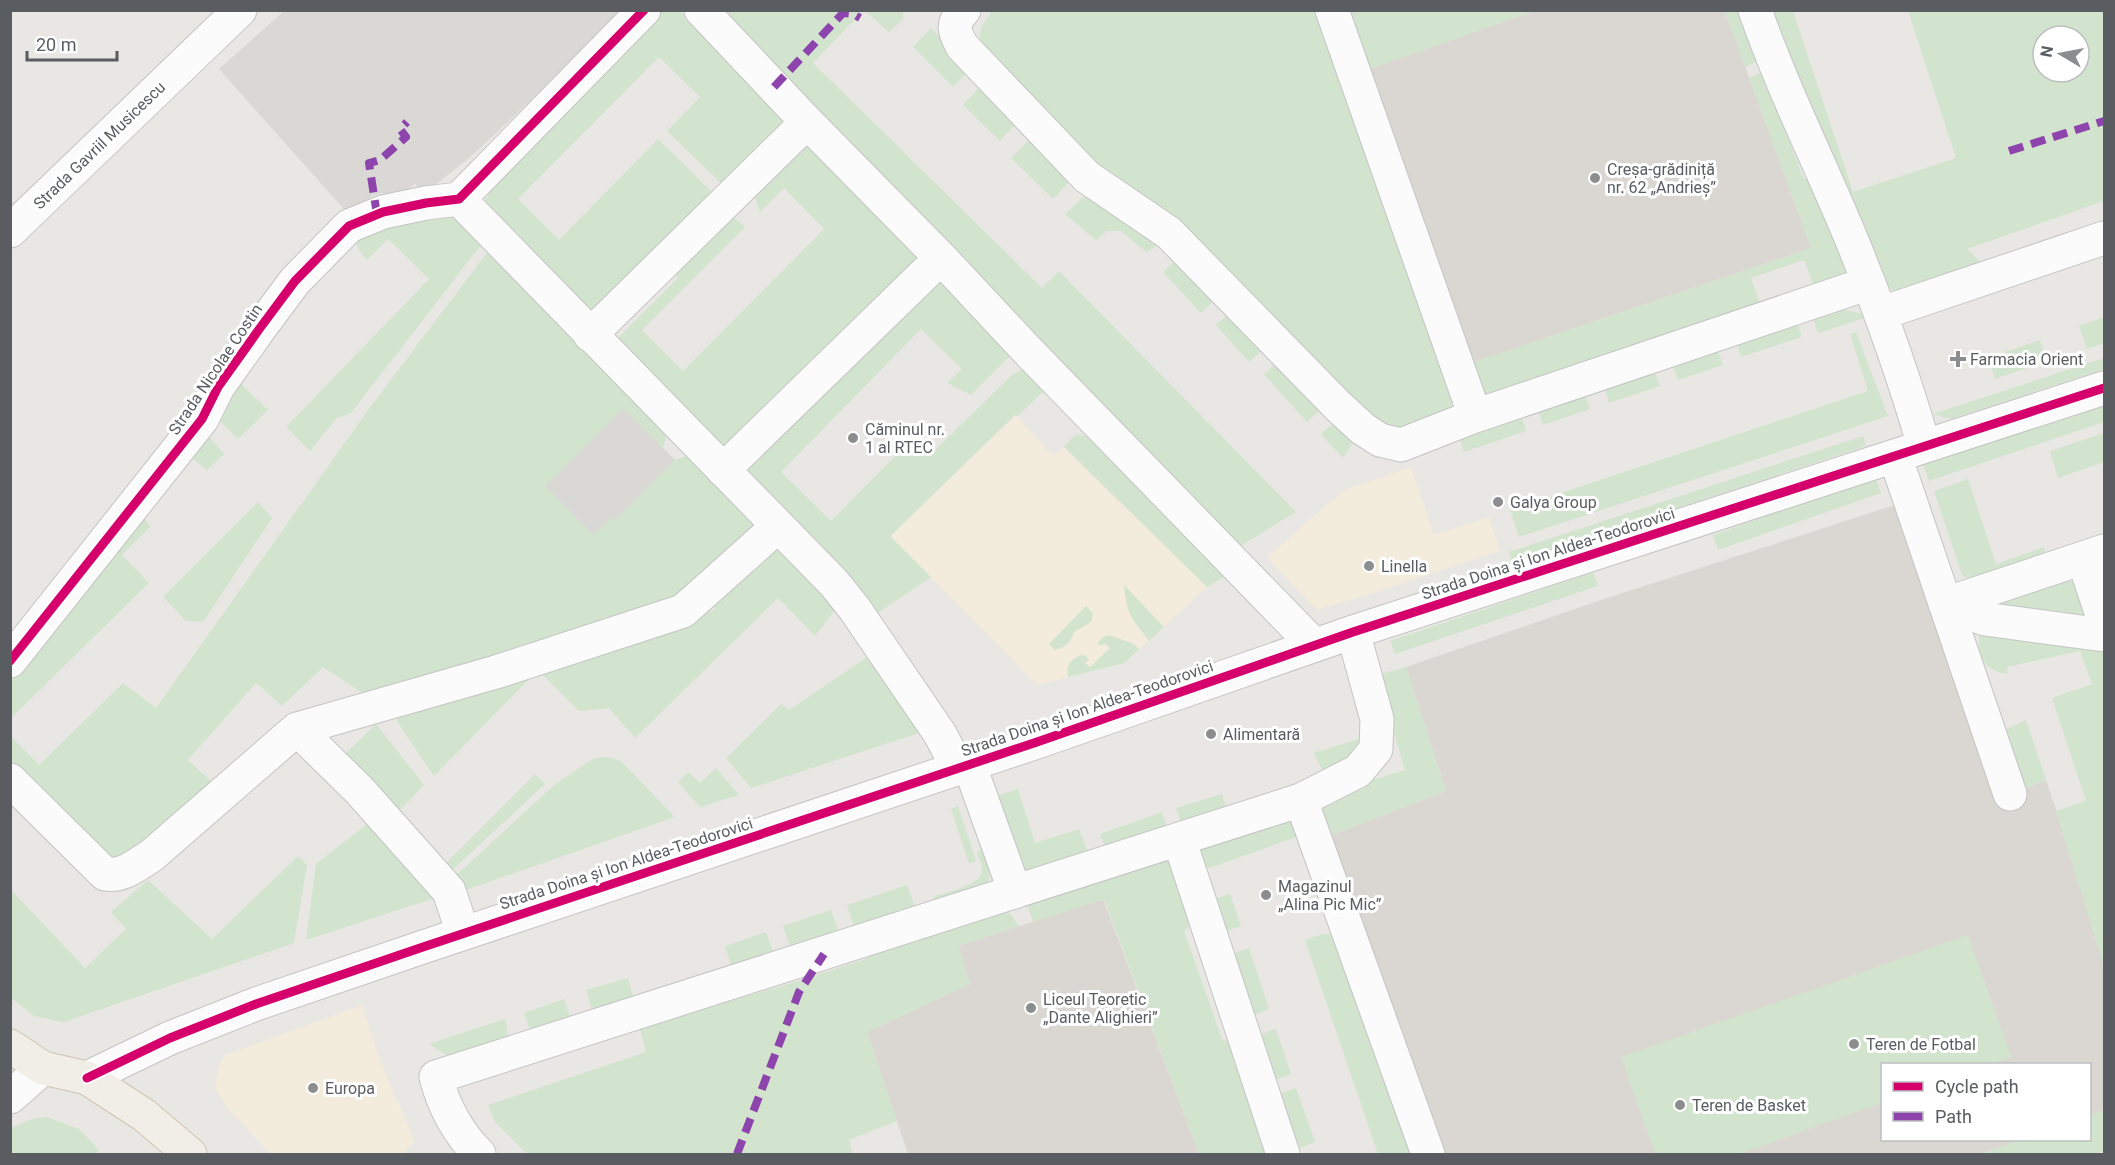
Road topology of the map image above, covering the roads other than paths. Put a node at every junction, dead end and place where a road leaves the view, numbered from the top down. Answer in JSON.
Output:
{"nodes":[{"id":1,"x":240,"y":10,"type":"edge"},
{"id":2,"x":644,"y":10,"type":"edge"},
{"id":3,"x":963,"y":10,"type":"edge"},
{"id":4,"x":1332,"y":10,"type":"edge"},
{"id":5,"x":1755,"y":10,"type":"edge"},
{"id":6,"x":702,"y":11,"type":"edge"},
{"id":7,"x":807,"y":122,"type":"junction"},
{"id":8,"x":459,"y":199,"type":"junction"},
{"id":9,"x":10,"y":231,"type":"edge"},
{"id":10,"x":2104,"y":238,"type":"edge"},
{"id":11,"x":941,"y":258,"type":"junction"},
{"id":12,"x":1869,"y":283,"type":"junction"},
{"id":13,"x":1882,"y":313,"type":"junction"},
{"id":14,"x":590,"y":335,"type":"junction"},
{"id":15,"x":2104,"y":388,"type":"edge"},
{"id":16,"x":1475,"y":416,"type":"junction"},
{"id":17,"x":1910,"y":451,"type":"junction"},
{"id":18,"x":723,"y":470,"type":"junction"},
{"id":19,"x":778,"y":526,"type":"junction"},
{"id":20,"x":2094,"y":555,"type":"edge"},
{"id":21,"x":1945,"y":604,"type":"junction"},
{"id":22,"x":2104,"y":621,"type":"edge"},
{"id":23,"x":1353,"y":632,"type":"junction"},
{"id":24,"x":2104,"y":635,"type":"edge"},
{"id":25,"x":1314,"y":645,"type":"junction"},
{"id":26,"x":10,"y":661,"type":"edge"},
{"id":27,"x":297,"y":729,"type":"junction"},
{"id":28,"x":964,"y":766,"type":"junction"},
{"id":29,"x":10,"y":780,"type":"edge"},
{"id":30,"x":2010,"y":794,"type":"dead end"},
{"id":31,"x":1301,"y":800,"type":"junction"},
{"id":32,"x":1179,"y":839,"type":"junction"},
{"id":33,"x":1014,"y":892,"type":"junction"},
{"id":34,"x":464,"y":933,"type":"junction"},
{"id":35,"x":10,"y":1046,"type":"edge"},
{"id":36,"x":43,"y":1068,"type":"junction"},
{"id":37,"x":87,"y":1078,"type":"junction"},
{"id":38,"x":10,"y":1097,"type":"edge"},
{"id":39,"x":190,"y":1155,"type":"edge"},
{"id":40,"x":479,"y":1155,"type":"edge"},
{"id":41,"x":1283,"y":1155,"type":"edge"},
{"id":42,"x":1428,"y":1155,"type":"edge"}],
"edges":[{"from":1,"to":9,"type":"street","name":"Strada Gavriil Musicescu"},
{"from":2,"to":8,"type":"street"},
{"from":3,"to":16,"type":"street"},
{"from":4,"to":16,"type":"street"},
{"from":5,"to":12,"type":"street"},
{"from":6,"to":7,"type":"street"},
{"from":7,"to":11,"type":"street"},
{"from":7,"to":14,"type":"street"},
{"from":8,"to":14,"type":"street"},
{"from":8,"to":26,"type":"street","name":"Strada Nicolae Costin"},
{"from":10,"to":13,"type":"street"},
{"from":11,"to":18,"type":"street"},
{"from":11,"to":25,"type":"street"},
{"from":12,"to":13,"type":"street"},
{"from":12,"to":16,"type":"street"},
{"from":13,"to":17,"type":"street"},
{"from":14,"to":18,"type":"street"},
{"from":15,"to":17,"type":"street","name":"Strada Doina și Ion Aldea-Teodorovici"},
{"from":17,"to":21,"type":"street"},
{"from":17,"to":23,"type":"street","name":"Strada Doina și Ion Aldea-Teodorovici"},
{"from":18,"to":19,"type":"street"},
{"from":19,"to":27,"type":"street"},
{"from":19,"to":28,"type":"street"},
{"from":20,"to":21,"type":"street"},
{"from":20,"to":22,"type":"street"},
{"from":21,"to":24,"type":"street"},
{"from":21,"to":30,"type":"street"},
{"from":23,"to":25,"type":"street","name":"Strada Doina și Ion Aldea-Teodorovici"},
{"from":23,"to":31,"type":"street"},
{"from":25,"to":28,"type":"street","name":"Strada Doina și Ion Aldea-Teodorovici"},
{"from":27,"to":29,"type":"street"},
{"from":27,"to":34,"type":"street"},
{"from":28,"to":33,"type":"street"},
{"from":28,"to":34,"type":"street","name":"Strada Doina și Ion Aldea-Teodorovici"},
{"from":31,"to":32,"type":"street"},
{"from":31,"to":42,"type":"street"},
{"from":32,"to":33,"type":"street"},
{"from":32,"to":41,"type":"street"},
{"from":33,"to":40,"type":"street"},
{"from":34,"to":37,"type":"street","name":"Strada Doina și Ion Aldea-Teodorovici"},
{"from":35,"to":36,"type":"main road"},
{"from":36,"to":37,"type":"main road"},
{"from":36,"to":38,"type":"street"},
{"from":37,"to":39,"type":"main road"}]}
